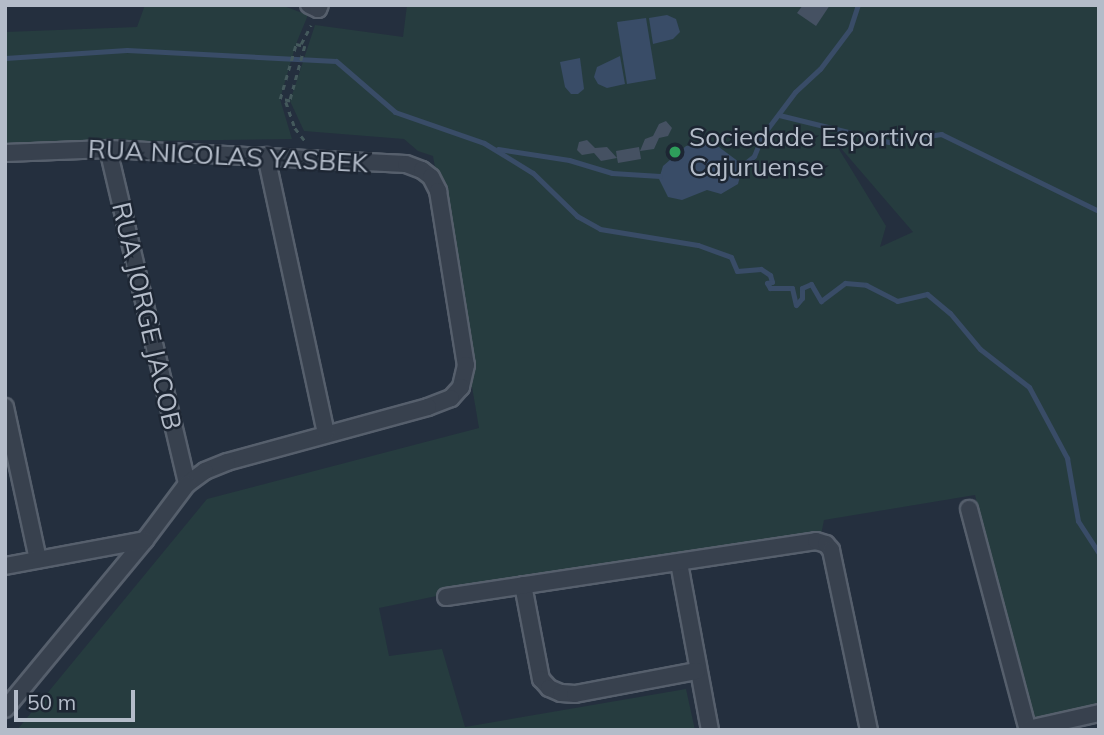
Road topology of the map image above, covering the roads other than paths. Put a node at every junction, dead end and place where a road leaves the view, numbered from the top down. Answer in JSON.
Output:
{"nodes":[{"id":1,"x":107,"y":149,"type":"junction"},
{"id":2,"x":5,"y":153,"type":"edge"},
{"id":3,"x":266,"y":156,"type":"junction"},
{"id":4,"x":5,"y":407,"type":"edge"},
{"id":5,"x":326,"y":434,"type":"junction"},
{"id":6,"x":187,"y":484,"type":"junction"},
{"id":7,"x":969,"y":509,"type":"dead end"},
{"id":8,"x":145,"y":540,"type":"junction"},
{"id":9,"x":38,"y":559,"type":"junction"},
{"id":10,"x":679,"y":563,"type":"junction"},
{"id":11,"x":5,"y":566,"type":"edge"},
{"id":12,"x":523,"y":585,"type":"junction"},
{"id":13,"x":446,"y":597,"type":"dead end"},
{"id":14,"x":697,"y":671,"type":"junction"},
{"id":15,"x":5,"y":709,"type":"edge"},
{"id":16,"x":1099,"y":713,"type":"edge"},
{"id":17,"x":1028,"y":729,"type":"edge"},
{"id":18,"x":710,"y":730,"type":"edge"},
{"id":19,"x":869,"y":730,"type":"edge"}],
"edges":[{"from":1,"to":2,"type":"street","name":"RUA NICOLAS YASBEK"},
{"from":1,"to":3,"type":"street","name":"RUA NICOLAS YASBEK"},
{"from":1,"to":6,"type":"street","name":"RUA JORGE JACOB"},
{"from":3,"to":5,"type":"street"},
{"from":3,"to":5,"type":"street","name":"RUA NICOLAS YASBEK"},
{"from":4,"to":9,"type":"street"},
{"from":5,"to":6,"type":"street"},
{"from":6,"to":8,"type":"street"},
{"from":7,"to":17,"type":"street"},
{"from":8,"to":9,"type":"street"},
{"from":8,"to":15,"type":"street"},
{"from":9,"to":11,"type":"street"},
{"from":10,"to":12,"type":"street"},
{"from":10,"to":14,"type":"street"},
{"from":10,"to":19,"type":"street"},
{"from":12,"to":13,"type":"street"},
{"from":12,"to":14,"type":"street"},
{"from":14,"to":18,"type":"street"},
{"from":16,"to":17,"type":"street"}]}
